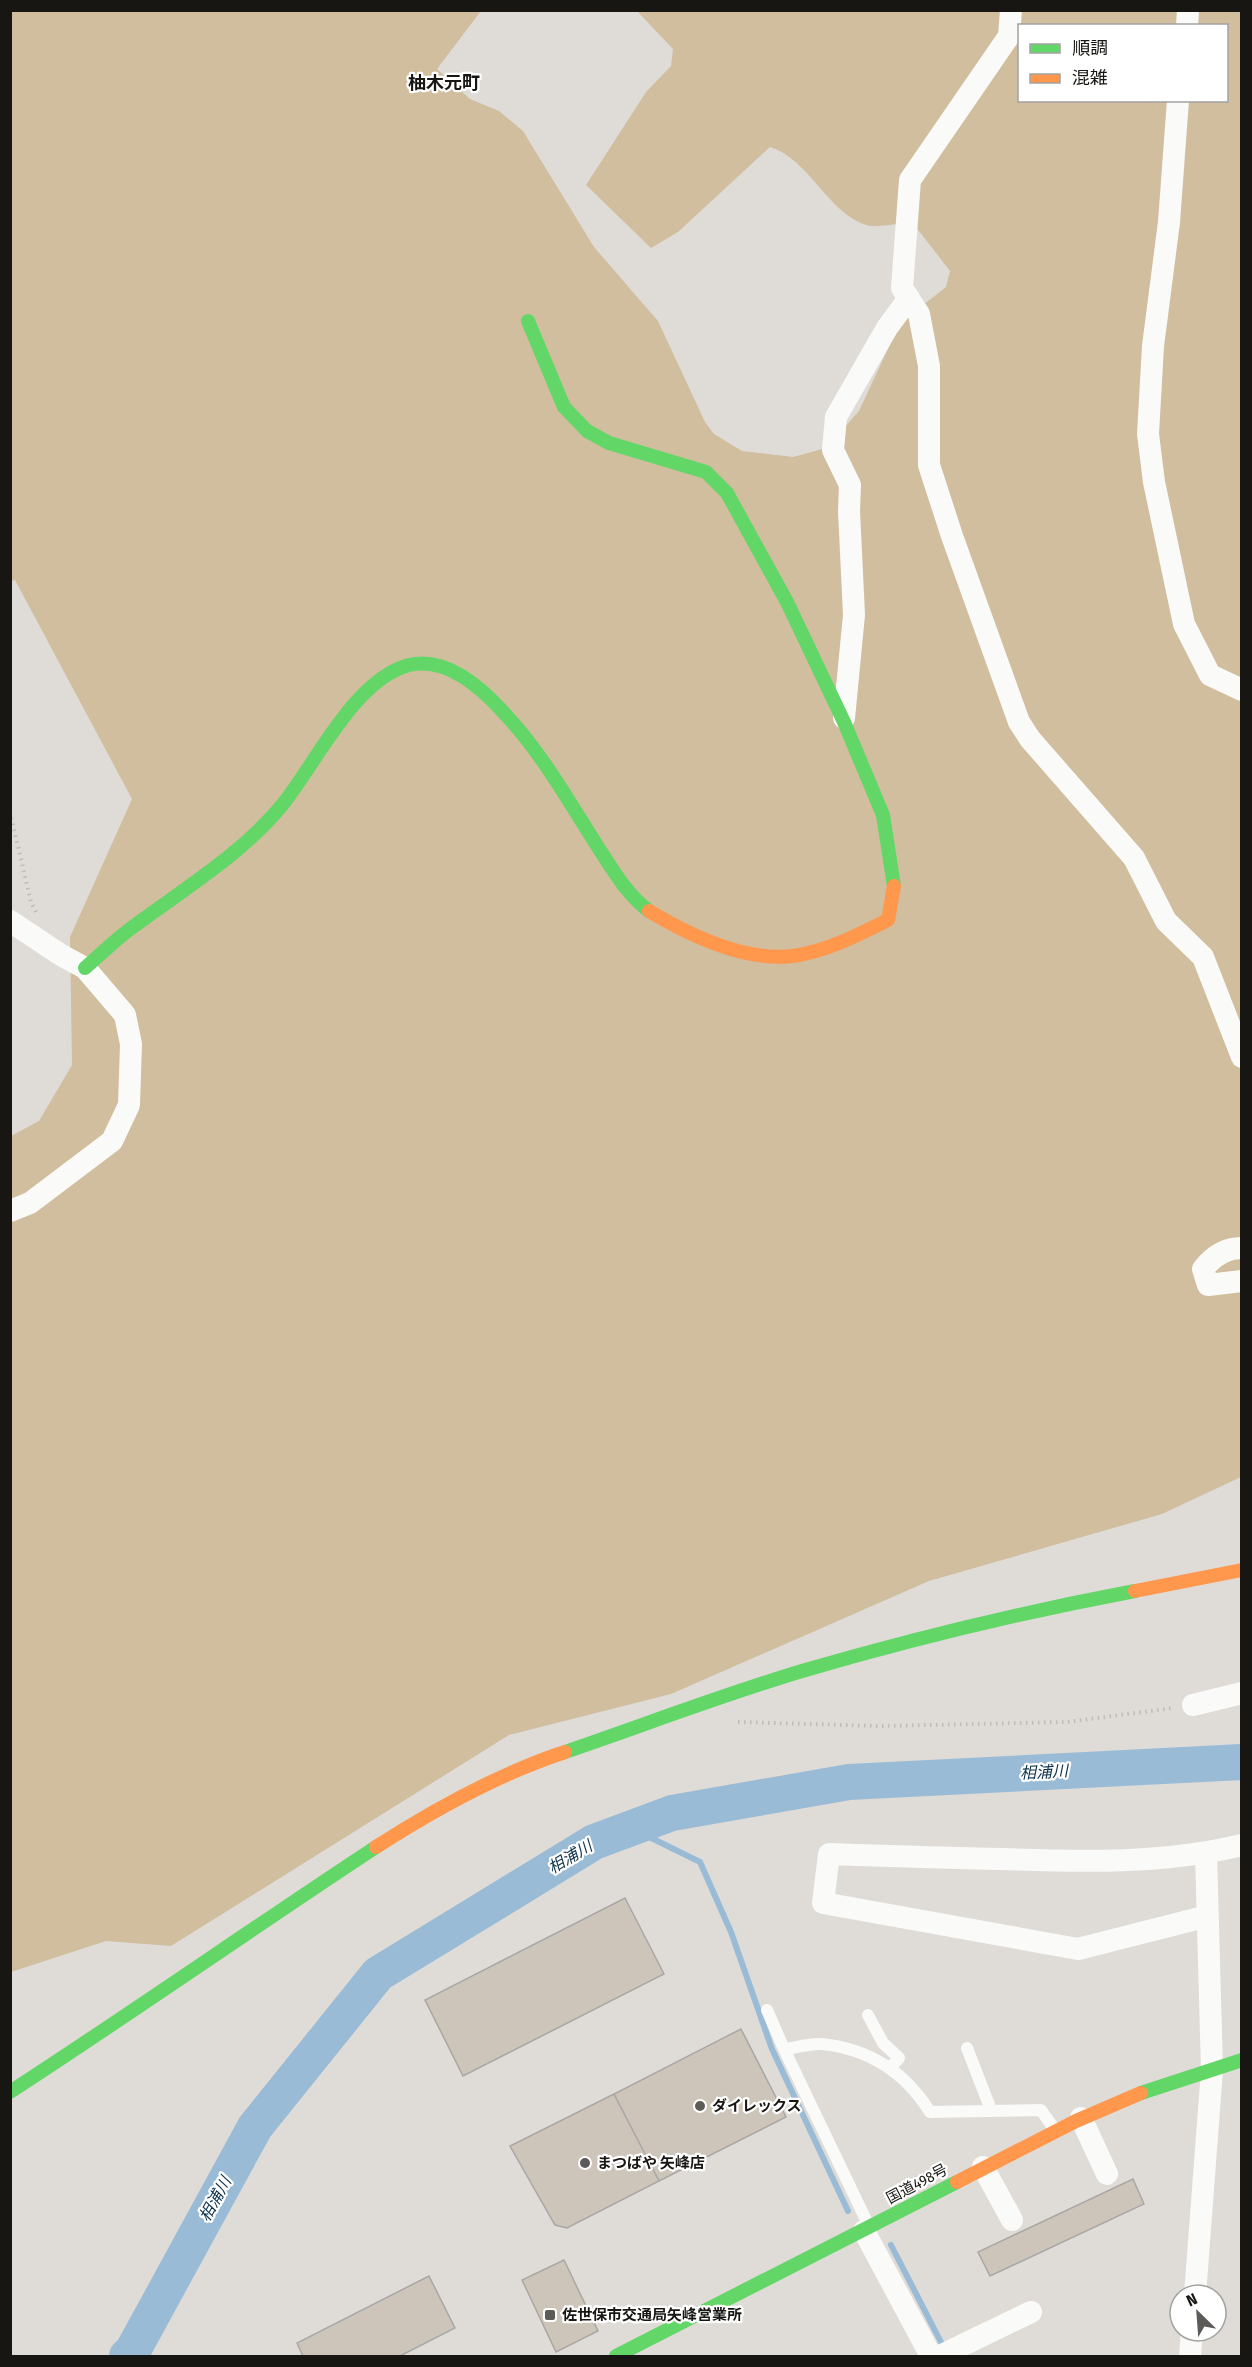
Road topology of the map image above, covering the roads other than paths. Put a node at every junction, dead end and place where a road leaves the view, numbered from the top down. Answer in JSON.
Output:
{"nodes":[{"id":1,"x":1011,"y":10,"type":"edge"},
{"id":2,"x":1178,"y":102,"type":"edge"},
{"id":3,"x":909,"y":298,"type":"junction"},
{"id":4,"x":528,"y":321,"type":"dead end"},
{"id":5,"x":1242,"y":690,"type":"edge"},
{"id":6,"x":843,"y":722,"type":"junction"},
{"id":7,"x":10,"y":921,"type":"edge"},
{"id":8,"x":85,"y":968,"type":"junction"},
{"id":9,"x":1242,"y":1057,"type":"edge"},
{"id":10,"x":10,"y":1211,"type":"edge"},
{"id":11,"x":1242,"y":1248,"type":"edge"},
{"id":12,"x":1242,"y":1281,"type":"edge"},
{"id":13,"x":1242,"y":1570,"type":"edge"},
{"id":14,"x":1242,"y":1694,"type":"edge"},
{"id":15,"x":1193,"y":1705,"type":"road end"},
{"id":16,"x":1242,"y":1845,"type":"edge"},
{"id":17,"x":1206,"y":1854,"type":"junction"},
{"id":18,"x":1208,"y":1916,"type":"junction"},
{"id":19,"x":767,"y":2010,"type":"dead end"},
{"id":20,"x":868,"y":2015,"type":"dead end"},
{"id":21,"x":967,"y":2048,"type":"dead end"},
{"id":22,"x":784,"y":2049,"type":"junction"},
{"id":23,"x":1242,"y":2060,"type":"edge"},
{"id":24,"x":891,"y":2067,"type":"junction"},
{"id":25,"x":1212,"y":2070,"type":"junction"},
{"id":26,"x":10,"y":2092,"type":"edge"},
{"id":27,"x":991,"y":2110,"type":"junction"},
{"id":28,"x":1081,"y":2118,"type":"junction"},
{"id":29,"x":1055,"y":2131,"type":"junction"},
{"id":30,"x":983,"y":2167,"type":"junction"},
{"id":31,"x":1107,"y":2174,"type":"dead end"},
{"id":32,"x":1012,"y":2220,"type":"dead end"},
{"id":33,"x":867,"y":2230,"type":"junction"},
{"id":34,"x":1196,"y":2283,"type":"edge"},
{"id":35,"x":1031,"y":2312,"type":"dead end"},
{"id":36,"x":949,"y":2352,"type":"edge"},
{"id":37,"x":615,"y":2356,"type":"edge"},
{"id":38,"x":931,"y":2356,"type":"edge"}],
"edges":[{"from":1,"to":3,"type":"street"},
{"from":2,"to":5,"type":"street"},
{"from":3,"to":6,"type":"street"},
{"from":3,"to":9,"type":"street"},
{"from":4,"to":6,"type":"main road"},
{"from":6,"to":8,"type":"main road"},
{"from":7,"to":8,"type":"street"},
{"from":8,"to":10,"type":"street"},
{"from":11,"to":12,"type":"street"},
{"from":13,"to":26,"type":"main road"},
{"from":14,"to":15,"type":"street"},
{"from":16,"to":17,"type":"street"},
{"from":17,"to":18,"type":"street"},
{"from":17,"to":18,"type":"street"},
{"from":18,"to":25,"type":"street"},
{"from":19,"to":22,"type":"lane"},
{"from":20,"to":24,"type":"lane"},
{"from":21,"to":27,"type":"lane"},
{"from":22,"to":24,"type":"lane"},
{"from":22,"to":33,"type":"lane"},
{"from":23,"to":25,"type":"main road","name":"国道498号"},
{"from":24,"to":27,"type":"lane"},
{"from":25,"to":28,"type":"main road","name":"国道498号"},
{"from":25,"to":34,"type":"street"},
{"from":27,"to":29,"type":"lane"},
{"from":28,"to":29,"type":"main road","name":"国道498号"},
{"from":28,"to":31,"type":"street"},
{"from":29,"to":30,"type":"main road","name":"国道498号"},
{"from":30,"to":32,"type":"street"},
{"from":30,"to":33,"type":"main road","name":"国道498号"},
{"from":33,"to":37,"type":"main road","name":"国道498号"},
{"from":33,"to":38,"type":"street"},
{"from":35,"to":36,"type":"street"}]}
